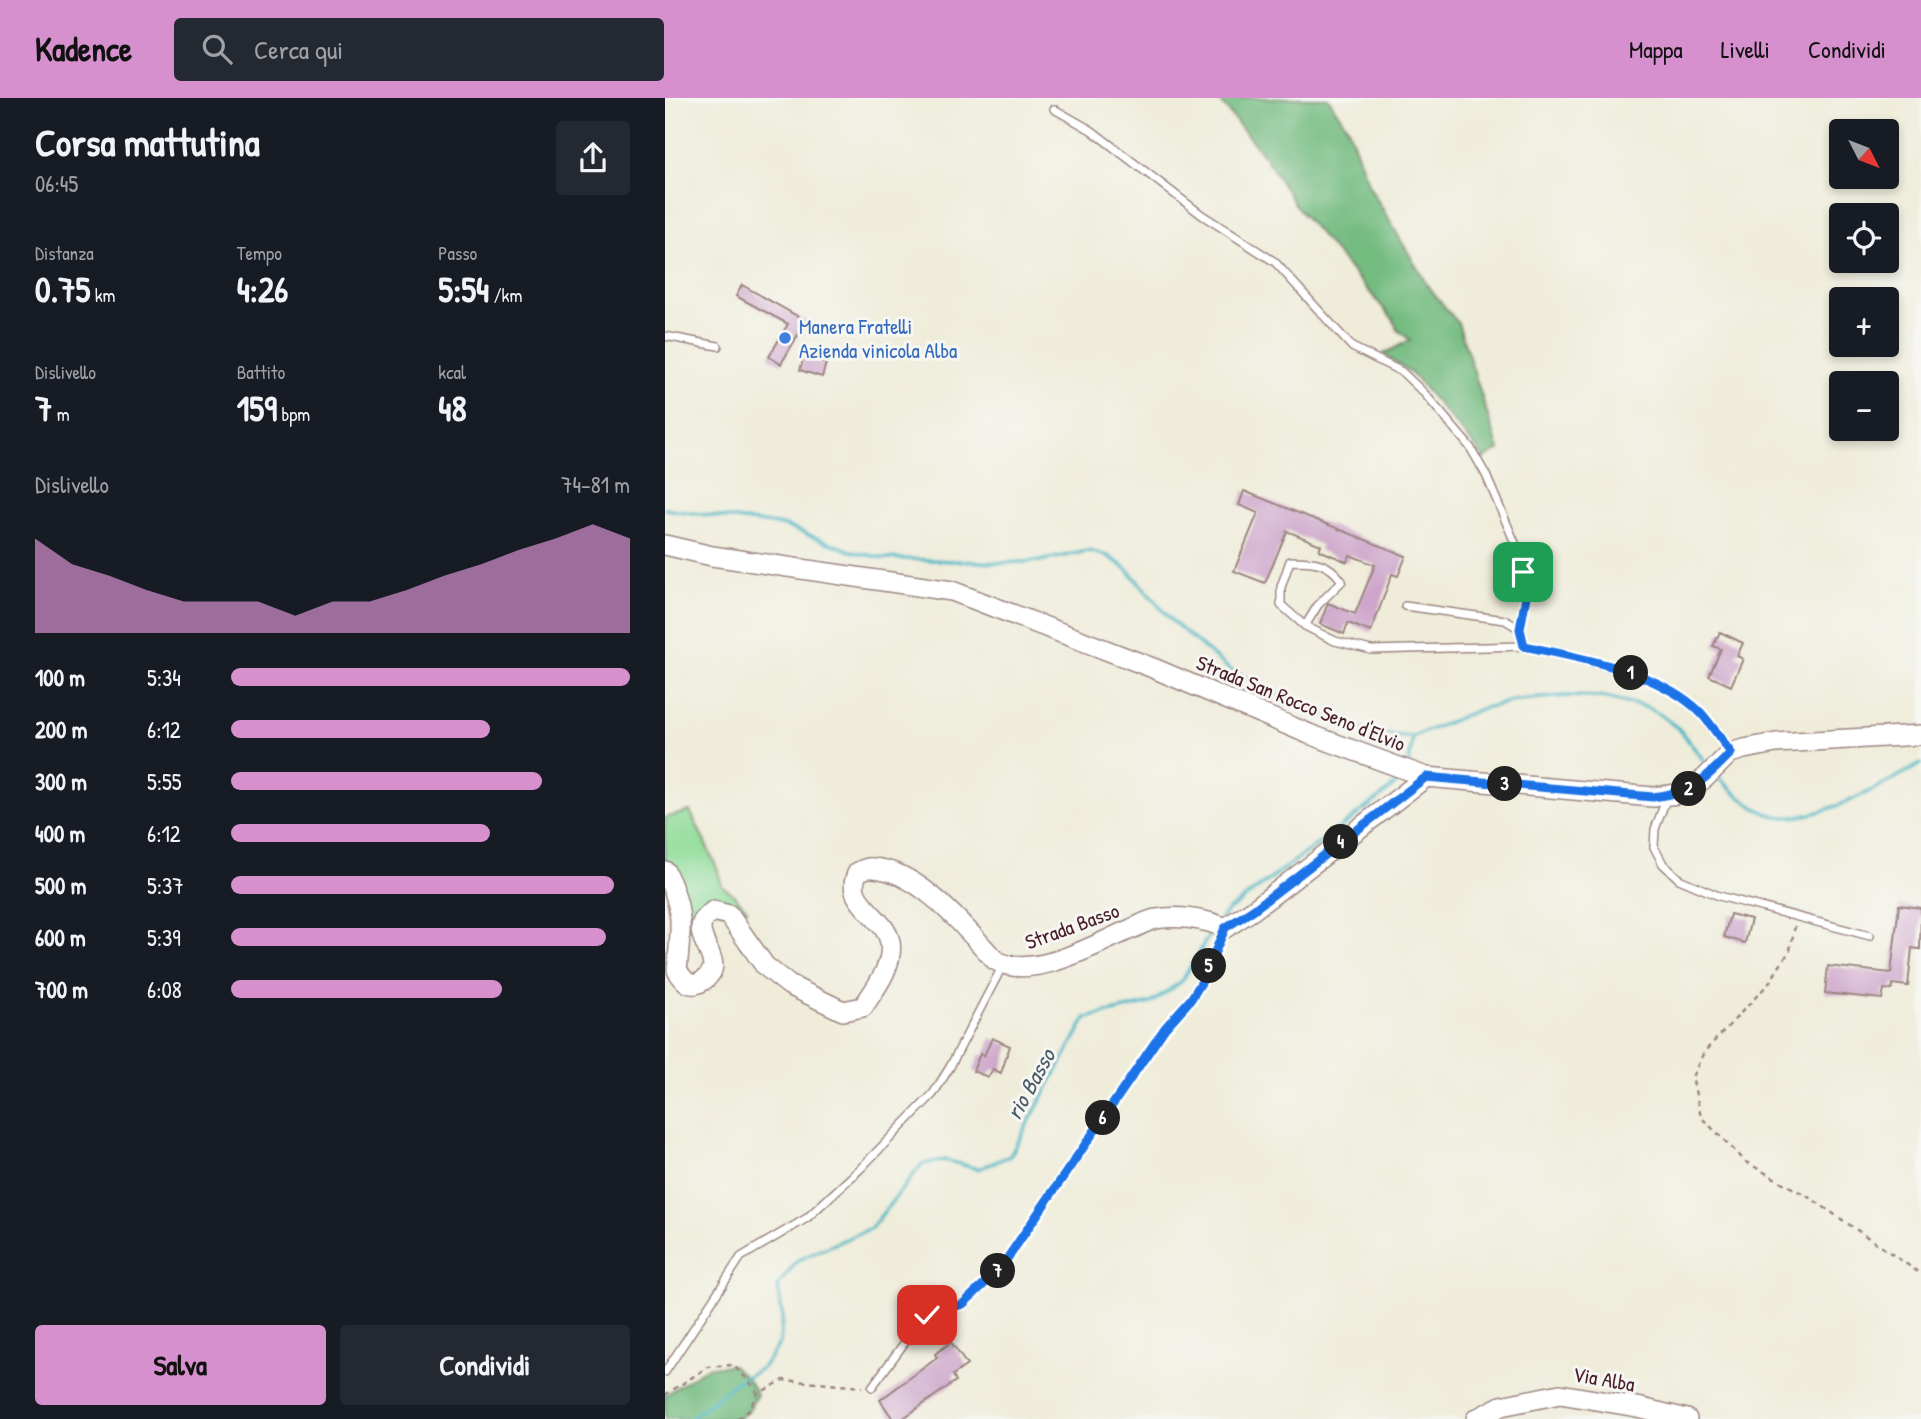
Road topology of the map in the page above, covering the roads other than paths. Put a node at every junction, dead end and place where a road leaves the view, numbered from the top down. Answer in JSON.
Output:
{"nodes":[{"id":1,"x":1054,"y":109,"type":"dead end"},
{"id":2,"x":665,"y":336,"type":"edge"},
{"id":3,"x":718,"y":346,"type":"dead end"},
{"id":4,"x":665,"y":545,"type":"edge"},
{"id":5,"x":1405,"y":606,"type":"dead end"},
{"id":6,"x":1305,"y":625,"type":"junction"},
{"id":7,"x":1520,"y":629,"type":"junction"},
{"id":8,"x":1524,"y":646,"type":"junction"},
{"id":9,"x":1921,"y":735,"type":"edge"},
{"id":10,"x":1727,"y":756,"type":"junction"},
{"id":11,"x":1412,"y":772,"type":"junction"},
{"id":12,"x":1672,"y":795,"type":"junction"},
{"id":13,"x":665,"y":871,"type":"edge"},
{"id":14,"x":1218,"y":926,"type":"junction"},
{"id":15,"x":1870,"y":936,"type":"dead end"},
{"id":16,"x":1004,"y":965,"type":"junction"},
{"id":17,"x":665,"y":1372,"type":"edge"},
{"id":18,"x":871,"y":1387,"type":"road end"},
{"id":19,"x":1476,"y":1419,"type":"edge"},
{"id":20,"x":1687,"y":1419,"type":"edge"}],
"edges":[{"from":1,"to":7,"type":"lane"},
{"from":2,"to":3,"type":"lane"},
{"from":4,"to":11,"type":"street","name":"Strada San Rocco Seno d'Elvio"},
{"from":5,"to":7,"type":"lane"},
{"from":6,"to":6,"type":"lane"},
{"from":6,"to":8,"type":"lane"},
{"from":7,"to":8,"type":"lane"},
{"from":8,"to":10,"type":"lane"},
{"from":9,"to":10,"type":"street"},
{"from":10,"to":12,"type":"street"},
{"from":11,"to":12,"type":"street","name":"Strada San Rocco Seno d'Elvio"},
{"from":11,"to":14,"type":"street"},
{"from":12,"to":15,"type":"lane"},
{"from":13,"to":16,"type":"street","name":"Strada Basso"},
{"from":14,"to":16,"type":"street","name":"Strada Basso"},
{"from":14,"to":18,"type":"lane"},
{"from":16,"to":17,"type":"lane"},
{"from":19,"to":20,"type":"street","name":"Via Alba"}]}
